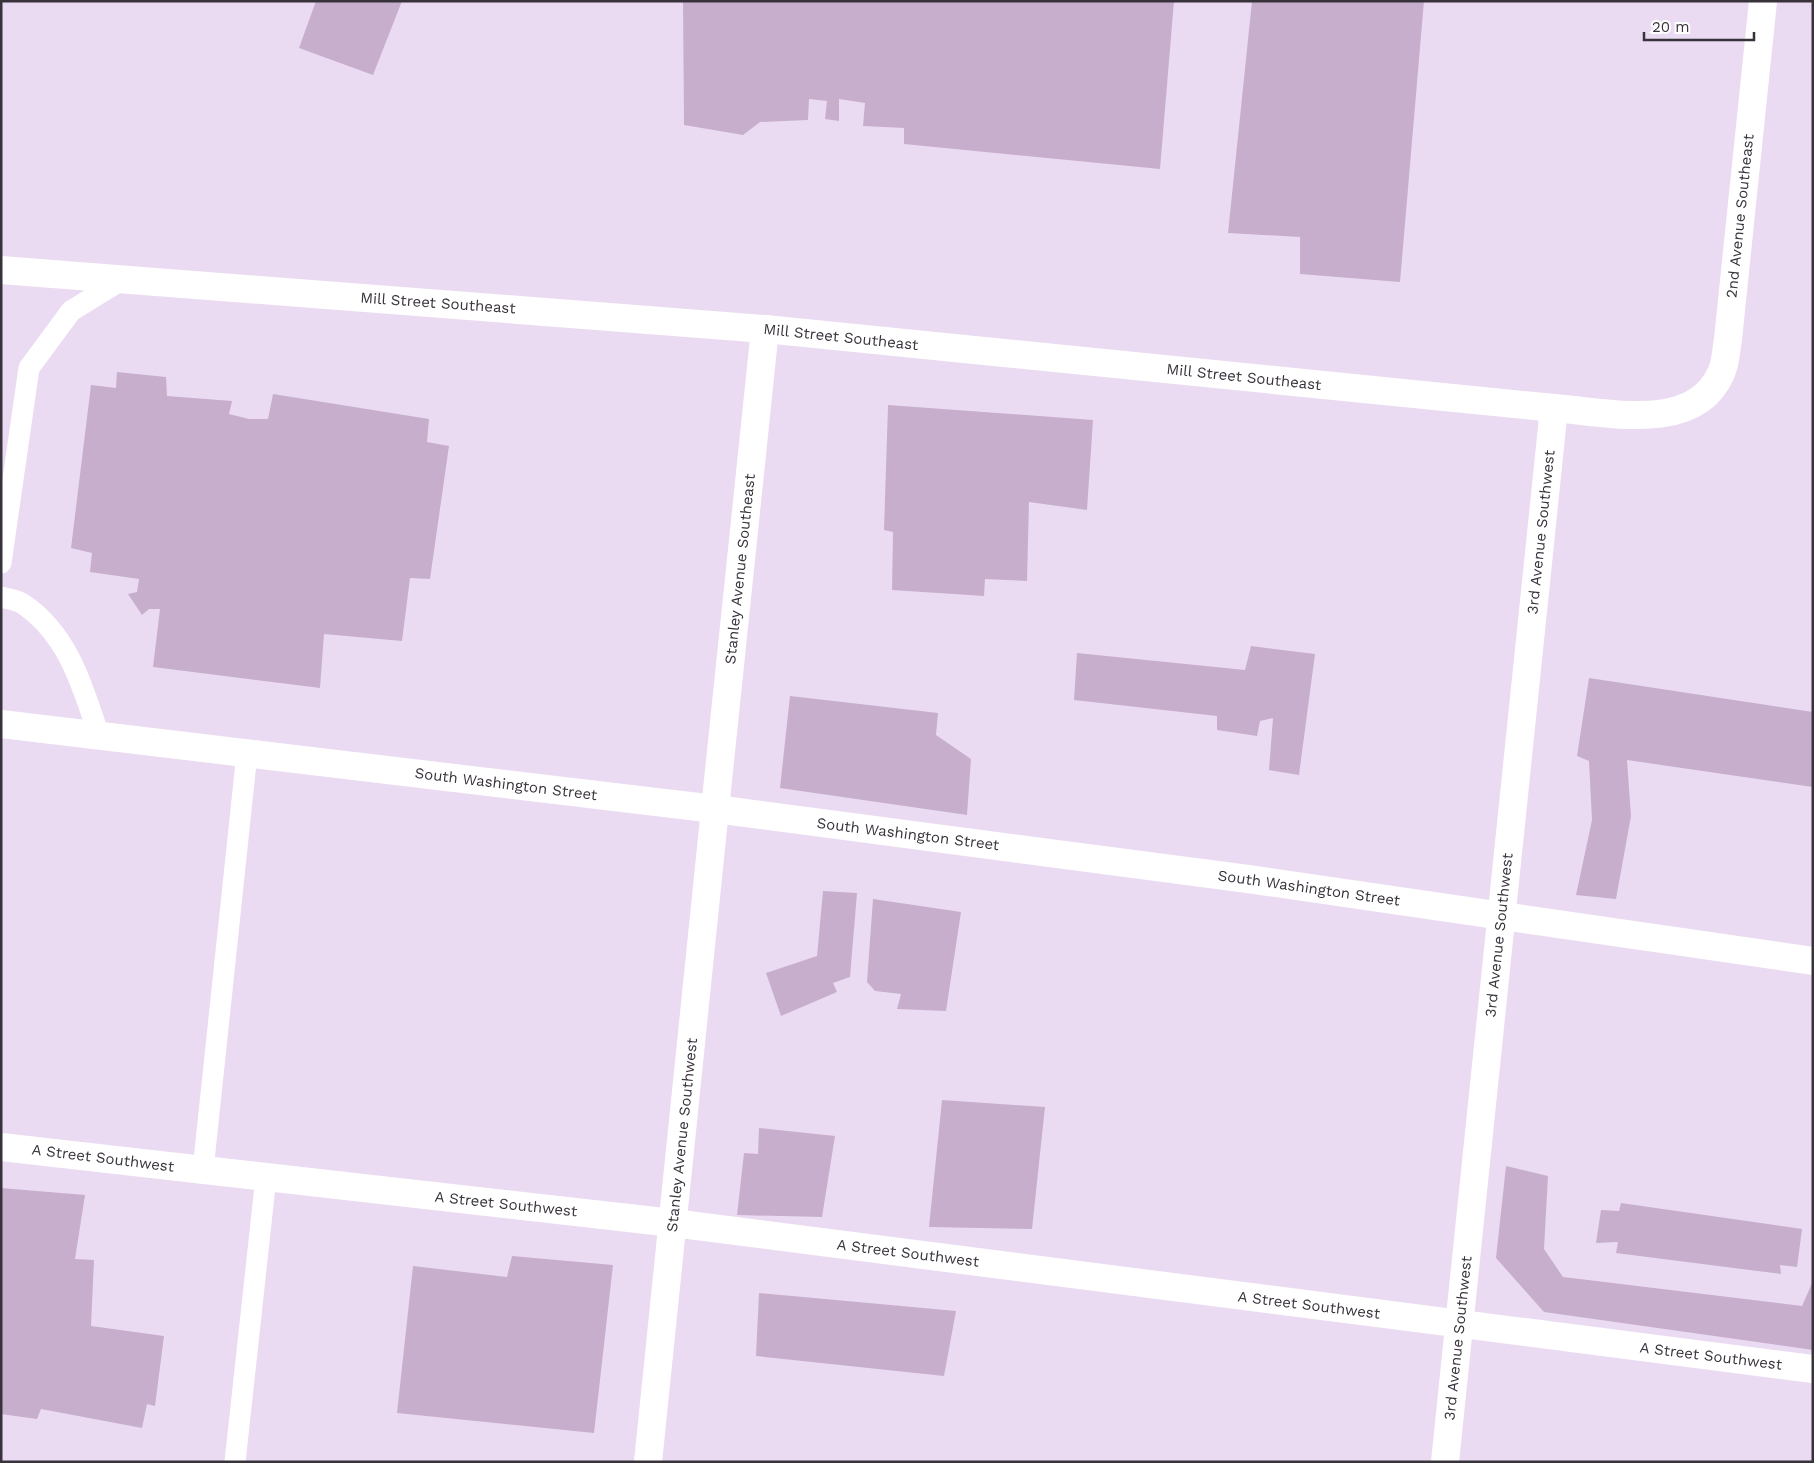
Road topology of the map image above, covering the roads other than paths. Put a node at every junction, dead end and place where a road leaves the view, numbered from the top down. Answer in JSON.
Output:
{"nodes":[{"id":1,"x":1763,"y":1,"type":"edge"},
{"id":2,"x":1,"y":270,"type":"edge"},
{"id":3,"x":123,"y":279,"type":"junction"},
{"id":4,"x":765,"y":329,"type":"junction"},
{"id":5,"x":1554,"y":408,"type":"junction"},
{"id":6,"x":1679,"y":410,"type":"joint"},
{"id":7,"x":1,"y":563,"type":"edge"},
{"id":8,"x":1,"y":597,"type":"edge"},
{"id":9,"x":1,"y":724,"type":"edge"},
{"id":10,"x":99,"y":736,"type":"junction"},
{"id":11,"x":247,"y":753,"type":"junction"},
{"id":12,"x":716,"y":809,"type":"junction"},
{"id":13,"x":1501,"y":916,"type":"junction"},
{"id":14,"x":1813,"y":961,"type":"edge"},
{"id":15,"x":1,"y":1147,"type":"edge"},
{"id":16,"x":203,"y":1170,"type":"junction"},
{"id":17,"x":266,"y":1177,"type":"junction"},
{"id":18,"x":673,"y":1223,"type":"junction"},
{"id":19,"x":1459,"y":1324,"type":"junction"},
{"id":20,"x":1813,"y":1369,"type":"edge"},
{"id":21,"x":235,"y":1462,"type":"edge"},
{"id":22,"x":648,"y":1462,"type":"edge"},
{"id":23,"x":1445,"y":1462,"type":"edge"}],
"edges":[{"from":1,"to":6,"type":"street","name":"2nd Avenue Southeast"},
{"from":2,"to":3,"type":"street","name":"Mill Street Southeast"},
{"from":3,"to":4,"type":"street","name":"Mill Street Southeast"},
{"from":3,"to":7,"type":"lane"},
{"from":4,"to":5,"type":"street","name":"Mill Street Southeast"},
{"from":4,"to":12,"type":"street","name":"Stanley Avenue Southeast"},
{"from":5,"to":6,"type":"street","name":"Mill Street Southeast"},
{"from":5,"to":13,"type":"street","name":"3rd Avenue Southwest"},
{"from":8,"to":10,"type":"lane"},
{"from":9,"to":10,"type":"street","name":"South Washington Street"},
{"from":10,"to":11,"type":"street","name":"South Washington Street"},
{"from":11,"to":12,"type":"street","name":"South Washington Street"},
{"from":11,"to":16,"type":"lane"},
{"from":12,"to":13,"type":"street","name":"South Washington Street"},
{"from":12,"to":18,"type":"street","name":"Stanley Avenue Southwest"},
{"from":13,"to":14,"type":"street","name":"South Washington Street"},
{"from":13,"to":19,"type":"street","name":"3rd Avenue Southwest"},
{"from":15,"to":16,"type":"street","name":"A Street Southwest"},
{"from":16,"to":17,"type":"street","name":"A Street Southwest"},
{"from":17,"to":18,"type":"street","name":"A Street Southwest"},
{"from":17,"to":21,"type":"lane"},
{"from":18,"to":19,"type":"street","name":"A Street Southwest"},
{"from":18,"to":22,"type":"street","name":"Stanley Avenue Southwest"},
{"from":19,"to":20,"type":"street","name":"A Street Southwest"},
{"from":19,"to":23,"type":"street","name":"3rd Avenue Southwest"}]}
